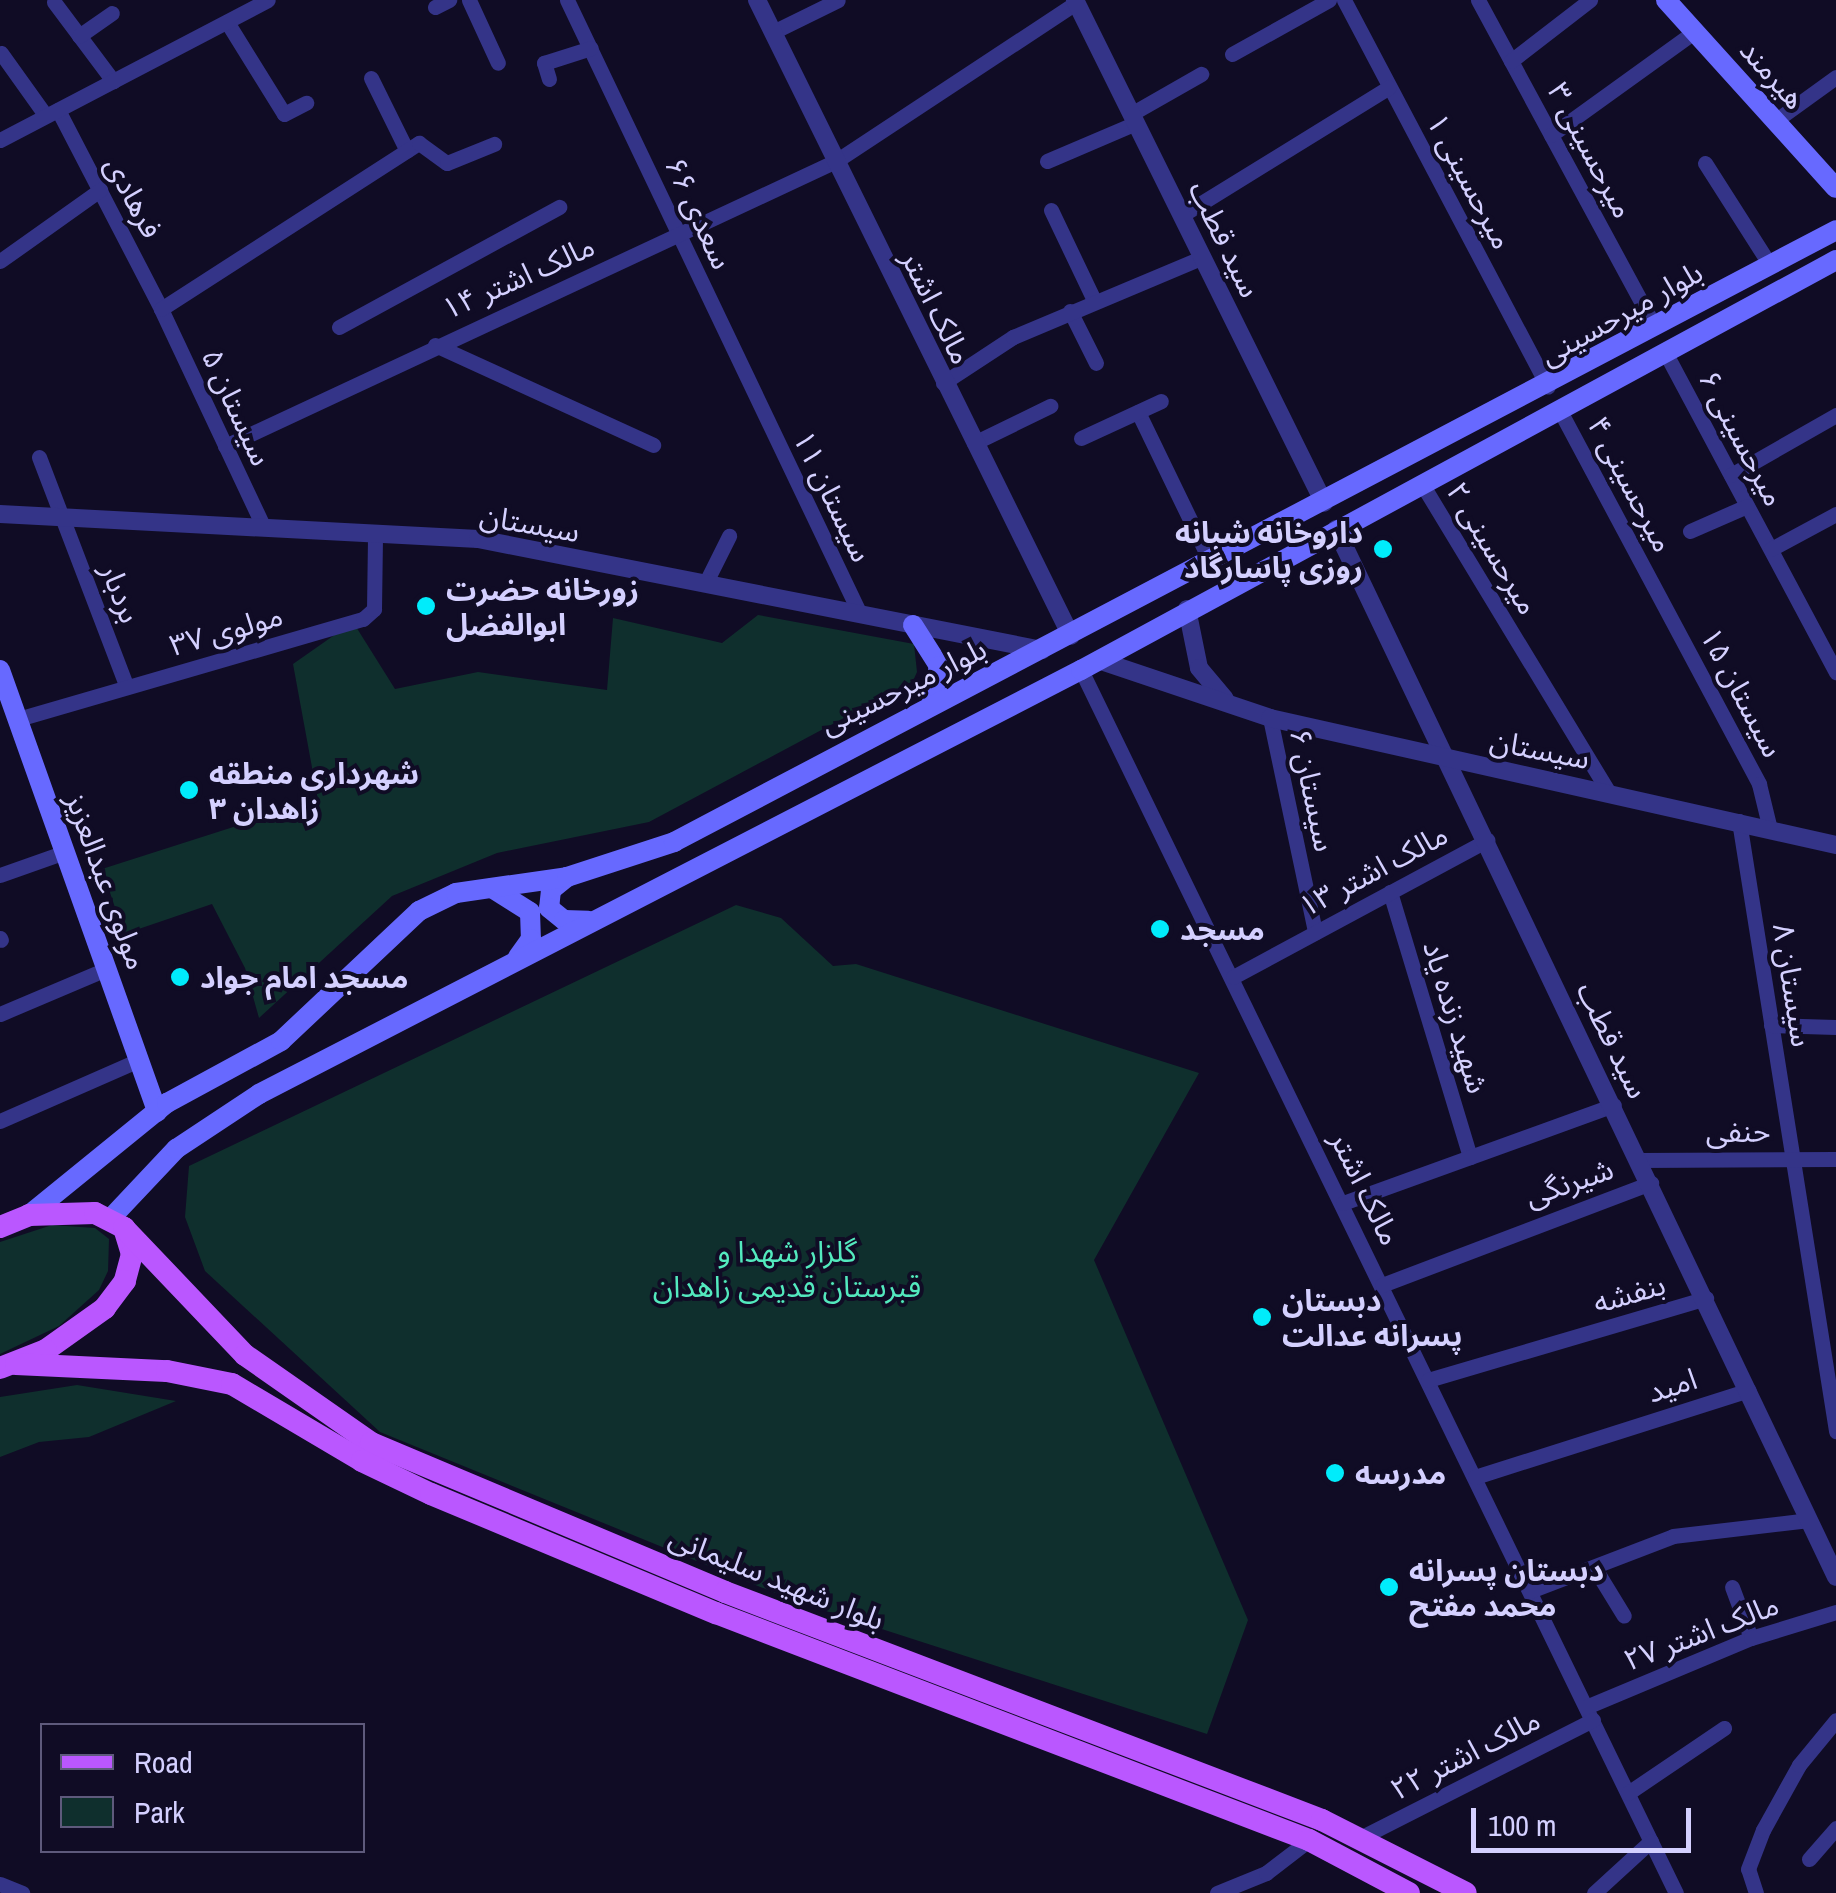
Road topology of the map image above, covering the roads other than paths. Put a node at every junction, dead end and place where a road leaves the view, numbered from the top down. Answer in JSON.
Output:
{"nodes":[{"id":1,"x":268,"y":0,"type":"edge"},
{"id":2,"x":469,"y":0,"type":"edge"},
{"id":3,"x":567,"y":0,"type":"edge"},
{"id":4,"x":757,"y":0,"type":"edge"},
{"id":5,"x":838,"y":0,"type":"edge"},
{"id":6,"x":1328,"y":0,"type":"edge"},
{"id":7,"x":1344,"y":0,"type":"edge"},
{"id":8,"x":1478,"y":0,"type":"edge"},
{"id":9,"x":1590,"y":0,"type":"edge"},
{"id":10,"x":1666,"y":0,"type":"edge"},
{"id":11,"x":54,"y":2,"type":"edge"},
{"id":12,"x":1076,"y":2,"type":"edge"},
{"id":13,"x":112,"y":13,"type":"dead end"},
{"id":14,"x":226,"y":22,"type":"junction"},
{"id":15,"x":773,"y":32,"type":"junction"},
{"id":16,"x":1694,"y":32,"type":"junction"},
{"id":17,"x":80,"y":36,"type":"junction"},
{"id":18,"x":591,"y":48,"type":"junction"},
{"id":19,"x":1,"y":54,"type":"edge"},
{"id":20,"x":1232,"y":54,"type":"dead end"},
{"id":21,"x":1511,"y":60,"type":"junction"},
{"id":22,"x":498,"y":63,"type":"dead end"},
{"id":23,"x":1201,"y":74,"type":"dead end"},
{"id":24,"x":371,"y":78,"type":"dead end"},
{"id":25,"x":1836,"y":78,"type":"edge"},
{"id":26,"x":549,"y":79,"type":"dead end"},
{"id":27,"x":112,"y":81,"type":"junction"},
{"id":28,"x":1390,"y":87,"type":"junction"},
{"id":29,"x":306,"y":103,"type":"dead end"},
{"id":30,"x":52,"y":113,"type":"junction"},
{"id":31,"x":1134,"y":118,"type":"junction"},
{"id":32,"x":1775,"y":121,"type":"junction"},
{"id":33,"x":1552,"y":135,"type":"junction"},
{"id":34,"x":0,"y":140,"type":"edge"},
{"id":35,"x":494,"y":144,"type":"dead end"},
{"id":36,"x":407,"y":151,"type":"junction"},
{"id":37,"x":836,"y":161,"type":"junction"},
{"id":38,"x":1048,"y":162,"type":"dead end"},
{"id":39,"x":1704,"y":163,"type":"dead end"},
{"id":40,"x":1836,"y":188,"type":"edge"},
{"id":41,"x":100,"y":190,"type":"junction"},
{"id":42,"x":559,"y":207,"type":"dead end"},
{"id":43,"x":1051,"y":210,"type":"dead end"},
{"id":44,"x":1182,"y":215,"type":"junction"},
{"id":45,"x":1836,"y":230,"type":"edge"},
{"id":46,"x":678,"y":236,"type":"junction"},
{"id":47,"x":1203,"y":257,"type":"junction"},
{"id":48,"x":0,"y":261,"type":"edge"},
{"id":49,"x":1836,"y":261,"type":"edge"},
{"id":50,"x":1770,"y":265,"type":"junction"},
{"id":51,"x":1094,"y":300,"type":"junction"},
{"id":52,"x":162,"y":308,"type":"junction"},
{"id":53,"x":1070,"y":311,"type":"junction"},
{"id":54,"x":339,"y":327,"type":"dead end"},
{"id":55,"x":1655,"y":327,"type":"junction"},
{"id":56,"x":435,"y":345,"type":"junction"},
{"id":57,"x":1664,"y":352,"type":"junction"},
{"id":58,"x":1096,"y":363,"type":"dead end"},
{"id":59,"x":944,"y":383,"type":"junction"},
{"id":60,"x":1548,"y":387,"type":"junction"},
{"id":61,"x":757,"y":402,"type":"joint"},
{"id":62,"x":1161,"y":402,"type":"dead end"},
{"id":63,"x":1050,"y":406,"type":"dead end"},
{"id":64,"x":1559,"y":409,"type":"junction"},
{"id":65,"x":1138,"y":412,"type":"junction"},
{"id":66,"x":1836,"y":416,"type":"edge"},
{"id":67,"x":1480,"y":422,"type":"junction"},
{"id":68,"x":1081,"y":438,"type":"dead end"},
{"id":69,"x":974,"y":443,"type":"junction"},
{"id":70,"x":225,"y":446,"type":"junction"},
{"id":71,"x":653,"y":446,"type":"dead end"},
{"id":72,"x":1491,"y":448,"type":"junction"},
{"id":73,"x":38,"y":458,"type":"dead end"},
{"id":74,"x":1730,"y":475,"type":"junction"},
{"id":75,"x":1422,"y":484,"type":"junction"},
{"id":76,"x":1324,"y":503,"type":"junction"},
{"id":77,"x":1748,"y":506,"type":"junction"},
{"id":78,"x":0,"y":514,"type":"edge"},
{"id":79,"x":1836,"y":514,"type":"edge"},
{"id":80,"x":63,"y":517,"type":"junction"},
{"id":81,"x":264,"y":528,"type":"junction"},
{"id":82,"x":1336,"y":528,"type":"junction"},
{"id":83,"x":1690,"y":532,"type":"dead end"},
{"id":84,"x":375,"y":534,"type":"junction"},
{"id":85,"x":729,"y":536,"type":"dead end"},
{"id":86,"x":1771,"y":550,"type":"junction"},
{"id":87,"x":1210,"y":561,"type":"junction"},
{"id":88,"x":706,"y":584,"type":"junction"},
{"id":89,"x":1654,"y":585,"type":"joint"},
{"id":90,"x":1188,"y":610,"type":"junction"},
{"id":91,"x":860,"y":614,"type":"junction"},
{"id":92,"x":913,"y":625,"type":"junction"},
{"id":93,"x":1071,"y":636,"type":"junction"},
{"id":94,"x":1042,"y":650,"type":"junction"},
{"id":95,"x":1090,"y":665,"type":"junction"},
{"id":96,"x":1836,"y":672,"type":"edge"},
{"id":97,"x":1,"y":678,"type":"edge"},
{"id":98,"x":127,"y":687,"type":"junction"},
{"id":99,"x":931,"y":706,"type":"junction"},
{"id":100,"x":1233,"y":706,"type":"junction"},
{"id":101,"x":1270,"y":718,"type":"junction"},
{"id":102,"x":18,"y":719,"type":"junction"},
{"id":103,"x":1444,"y":758,"type":"junction"},
{"id":104,"x":1608,"y":790,"type":"junction"},
{"id":105,"x":1739,"y":821,"type":"junction"},
{"id":106,"x":1770,"y":829,"type":"junction"},
{"id":107,"x":1487,"y":840,"type":"junction"},
{"id":108,"x":1836,"y":844,"type":"edge"},
{"id":109,"x":65,"y":852,"type":"junction"},
{"id":110,"x":0,"y":875,"type":"edge"},
{"id":111,"x":567,"y":878,"type":"junction"},
{"id":112,"x":487,"y":886,"type":"junction"},
{"id":113,"x":1390,"y":892,"type":"junction"},
{"id":114,"x":592,"y":922,"type":"junction"},
{"id":115,"x":1315,"y":932,"type":"junction"},
{"id":116,"x":514,"y":962,"type":"junction"},
{"id":117,"x":106,"y":969,"type":"junction"},
{"id":118,"x":1233,"y":977,"type":"junction"},
{"id":119,"x":0,"y":1014,"type":"edge"},
{"id":120,"x":1771,"y":1025,"type":"junction"},
{"id":121,"x":1836,"y":1026,"type":"edge"},
{"id":122,"x":139,"y":1060,"type":"junction"},
{"id":123,"x":1614,"y":1105,"type":"junction"},
{"id":124,"x":157,"y":1112,"type":"junction"},
{"id":125,"x":2,"y":1120,"type":"edge"},
{"id":126,"x":1470,"y":1157,"type":"junction"},
{"id":127,"x":1790,"y":1158,"type":"junction"},
{"id":128,"x":1836,"y":1158,"type":"edge"},
{"id":129,"x":1640,"y":1160,"type":"junction"},
{"id":130,"x":1651,"y":1183,"type":"junction"},
{"id":131,"x":1342,"y":1203,"type":"junction"},
{"id":132,"x":30,"y":1215,"type":"junction"},
{"id":133,"x":117,"y":1223,"type":"junction"},
{"id":134,"x":0,"y":1228,"type":"edge"},
{"id":135,"x":1382,"y":1285,"type":"junction"},
{"id":136,"x":1706,"y":1298,"type":"junction"},
{"id":137,"x":8,"y":1366,"type":"edge"},
{"id":138,"x":1428,"y":1380,"type":"junction"},
{"id":139,"x":1749,"y":1390,"type":"junction"},
{"id":140,"x":1836,"y":1431,"type":"edge"},
{"id":141,"x":1475,"y":1478,"type":"junction"},
{"id":142,"x":1810,"y":1520,"type":"junction"},
{"id":143,"x":1830,"y":1547,"type":"edge"},
{"id":144,"x":1594,"y":1567,"type":"junction"},
{"id":145,"x":1836,"y":1577,"type":"edge"},
{"id":146,"x":1732,"y":1587,"type":"dead end"},
{"id":147,"x":1530,"y":1592,"type":"junction"},
{"id":148,"x":1836,"y":1612,"type":"edge"},
{"id":149,"x":1624,"y":1616,"type":"dead end"},
{"id":150,"x":1752,"y":1638,"type":"junction"},
{"id":151,"x":1590,"y":1713,"type":"junction"},
{"id":152,"x":1836,"y":1720,"type":"edge"},
{"id":153,"x":1724,"y":1728,"type":"dead end"},
{"id":154,"x":1628,"y":1794,"type":"junction"},
{"id":155,"x":1836,"y":1828,"type":"edge"},
{"id":156,"x":1362,"y":1836,"type":"junction"},
{"id":157,"x":1309,"y":1840,"type":"junction"},
{"id":158,"x":1652,"y":1841,"type":"junction"},
{"id":159,"x":1808,"y":1859,"type":"dead end"},
{"id":160,"x":0,"y":1884,"type":"edge"},
{"id":161,"x":1598,"y":1889,"type":"edge"},
{"id":162,"x":22,"y":1893,"type":"edge"},
{"id":163,"x":1217,"y":1893,"type":"edge"},
{"id":164,"x":1409,"y":1893,"type":"edge"},
{"id":165,"x":1466,"y":1893,"type":"edge"},
{"id":166,"x":1676,"y":1893,"type":"edge"},
{"id":167,"x":1756,"y":1893,"type":"edge"}],
"edges":[{"from":1,"to":14,"type":"street"},
{"from":2,"to":22,"type":"street"},
{"from":3,"to":18,"type":"street","name":"سعدی ۶۶"},
{"from":4,"to":15,"type":"street","name":"مالک اشتر"},
{"from":5,"to":15,"type":"street"},
{"from":6,"to":20,"type":"street"},
{"from":7,"to":28,"type":"street","name":"میرحسینی ۱"},
{"from":8,"to":21,"type":"street","name":"میرحسینی ۳"},
{"from":9,"to":21,"type":"street"},
{"from":10,"to":16,"type":"main road","name":"هیرمند"},
{"from":11,"to":17,"type":"street"},
{"from":12,"to":31,"type":"street","name":"سید قطب"},
{"from":12,"to":37,"type":"street","name":"مالک اشتر ۱۴"},
{"from":13,"to":17,"type":"street"},
{"from":14,"to":27,"type":"street"},
{"from":14,"to":29,"type":"street"},
{"from":15,"to":37,"type":"street","name":"مالک اشتر"},
{"from":16,"to":32,"type":"main road","name":"هیرمند"},
{"from":16,"to":33,"type":"street"},
{"from":17,"to":27,"type":"street"},
{"from":18,"to":26,"type":"street"},
{"from":18,"to":46,"type":"street","name":"سعدی ۶۶"},
{"from":19,"to":30,"type":"street","name":"فرهادی"},
{"from":21,"to":33,"type":"street","name":"میرحسینی ۳"},
{"from":23,"to":31,"type":"street"},
{"from":24,"to":36,"type":"street"},
{"from":25,"to":32,"type":"street"},
{"from":27,"to":30,"type":"street"},
{"from":28,"to":44,"type":"street"},
{"from":28,"to":60,"type":"street","name":"میرحسینی ۱"},
{"from":30,"to":34,"type":"street"},
{"from":30,"to":41,"type":"street","name":"فرهادی"},
{"from":31,"to":38,"type":"street"},
{"from":31,"to":44,"type":"street","name":"سید قطب"},
{"from":32,"to":40,"type":"main road","name":"هیرمند"},
{"from":33,"to":55,"type":"street","name":"میرحسینی ۳"},
{"from":35,"to":36,"type":"street"},
{"from":36,"to":52,"type":"street"},
{"from":37,"to":46,"type":"street","name":"مالک اشتر ۱۴"},
{"from":37,"to":59,"type":"street","name":"مالک اشتر"},
{"from":39,"to":50,"type":"street"},
{"from":41,"to":48,"type":"street"},
{"from":41,"to":52,"type":"street","name":"فرهادی"},
{"from":42,"to":54,"type":"street"},
{"from":43,"to":51,"type":"street"},
{"from":44,"to":47,"type":"street","name":"سید قطب"},
{"from":45,"to":50,"type":"main road","name":"بلوار میرحسینی"},
{"from":46,"to":56,"type":"street","name":"مالک اشتر ۱۴"},
{"from":46,"to":61,"type":"street","name":"سعدی ۶۶"},
{"from":47,"to":51,"type":"street"},
{"from":47,"to":76,"type":"street","name":"سید قطب"},
{"from":49,"to":57,"type":"main road","name":"بلوار میرحسینی"},
{"from":50,"to":55,"type":"main road","name":"بلوار میرحسینی"},
{"from":51,"to":53,"type":"street"},
{"from":52,"to":70,"type":"street","name":"سیستان ۵"},
{"from":53,"to":58,"type":"street"},
{"from":53,"to":59,"type":"street"},
{"from":55,"to":60,"type":"main road","name":"بلوار میرحسینی"},
{"from":56,"to":70,"type":"street","name":"مالک اشتر ۱۴"},
{"from":56,"to":71,"type":"street"},
{"from":57,"to":64,"type":"main road","name":"بلوار میرحسینی"},
{"from":57,"to":74,"type":"street","name":"میرحسینی ۶"},
{"from":59,"to":69,"type":"street","name":"مالک اشتر"},
{"from":60,"to":67,"type":"main road","name":"بلوار میرحسینی"},
{"from":61,"to":91,"type":"street","name":"سیستان ۱۱"},
{"from":62,"to":65,"type":"street"},
{"from":63,"to":69,"type":"street"},
{"from":64,"to":72,"type":"main road","name":"بلوار میرحسینی"},
{"from":64,"to":89,"type":"street","name":"میرحسینی ۴"},
{"from":65,"to":68,"type":"street"},
{"from":65,"to":87,"type":"street"},
{"from":66,"to":74,"type":"street"},
{"from":67,"to":72,"type":"main road"},
{"from":67,"to":76,"type":"main road","name":"بلوار میرحسینی"},
{"from":69,"to":93,"type":"street","name":"مالک اشتر"},
{"from":70,"to":81,"type":"street","name":"سیستان ۵"},
{"from":72,"to":75,"type":"main road","name":"بلوار میرحسینی"},
{"from":73,"to":80,"type":"street","name":"بردبار"},
{"from":74,"to":77,"type":"street","name":"میرحسینی ۶"},
{"from":75,"to":82,"type":"main road","name":"بلوار میرحسینی"},
{"from":75,"to":104,"type":"street","name":"میرحسینی ۲"},
{"from":76,"to":87,"type":"main road","name":"بلوار میرحسینی"},
{"from":77,"to":83,"type":"street"},
{"from":77,"to":86,"type":"street","name":"میرحسینی ۶"},
{"from":78,"to":80,"type":"street","name":"سیستان"},
{"from":79,"to":86,"type":"street"},
{"from":80,"to":81,"type":"street","name":"سیستان"},
{"from":80,"to":98,"type":"street","name":"بردبار"},
{"from":81,"to":84,"type":"street","name":"سیستان"},
{"from":82,"to":90,"type":"main road","name":"بلوار میرحسینی"},
{"from":82,"to":103,"type":"street","name":"سید قطب"},
{"from":84,"to":88,"type":"street","name":"سیستان"},
{"from":84,"to":98,"type":"street","name":"مولوی ۳۷"},
{"from":85,"to":88,"type":"street"},
{"from":86,"to":96,"type":"street","name":"میرحسینی ۶"},
{"from":87,"to":93,"type":"main road","name":"بلوار میرحسینی"},
{"from":88,"to":91,"type":"street","name":"سیستان"},
{"from":89,"to":106,"type":"street","name":"سیستان ۱۵"},
{"from":90,"to":95,"type":"main road","name":"بلوار میرحسینی"},
{"from":90,"to":100,"type":"street"},
{"from":91,"to":92,"type":"street","name":"سیستان"},
{"from":92,"to":94,"type":"street","name":"سیستان"},
{"from":92,"to":99,"type":"main road"},
{"from":93,"to":94,"type":"main road","name":"بلوار میرحسینی"},
{"from":94,"to":99,"type":"main road","name":"بلوار میرحسینی"},
{"from":95,"to":100,"type":"street","name":"سیستان"},
{"from":95,"to":114,"type":"main road","name":"بلوار میرحسینی"},
{"from":95,"to":118,"type":"street","name":"مالک اشتر"},
{"from":97,"to":102,"type":"main road","name":"مولوی عبدالعزیز"},
{"from":98,"to":102,"type":"street","name":"مولوی ۳۷"},
{"from":99,"to":111,"type":"main road","name":"بلوار میرحسینی"},
{"from":100,"to":101,"type":"street","name":"سیستان"},
{"from":101,"to":103,"type":"street","name":"سیستان"},
{"from":101,"to":115,"type":"street","name":"سیستان ۶"},
{"from":102,"to":109,"type":"main road","name":"مولوی عبدالعزیز"},
{"from":103,"to":104,"type":"street","name":"سیستان"},
{"from":103,"to":107,"type":"street","name":"سید قطب"},
{"from":104,"to":105,"type":"street","name":"سیستان"},
{"from":105,"to":106,"type":"street","name":"سیستان"},
{"from":105,"to":120,"type":"street","name":"سیستان ۸"},
{"from":106,"to":108,"type":"street","name":"سیستان"},
{"from":107,"to":113,"type":"street","name":"مالک اشتر ۱۳"},
{"from":107,"to":123,"type":"street","name":"سید قطب"},
{"from":109,"to":110,"type":"street"},
{"from":109,"to":117,"type":"main road","name":"مولوی عبدالعزیز"},
{"from":111,"to":112,"type":"main road","name":"بلوار میرحسینی"},
{"from":111,"to":114,"type":"main road"},
{"from":112,"to":116,"type":"main road"},
{"from":112,"to":124,"type":"main road","name":"بلوار میرحسینی"},
{"from":113,"to":115,"type":"street","name":"مالک اشتر ۱۳"},
{"from":113,"to":126,"type":"street","name":"شهید زنده یاد"},
{"from":114,"to":116,"type":"main road","name":"بلوار میرحسینی"},
{"from":115,"to":118,"type":"street","name":"مالک اشتر ۱۳"},
{"from":116,"to":133,"type":"main road","name":"بلوار میرحسینی"},
{"from":117,"to":119,"type":"street"},
{"from":117,"to":122,"type":"main road","name":"مولوی عبدالعزیز"},
{"from":118,"to":131,"type":"street","name":"مالک اشتر"},
{"from":120,"to":121,"type":"street"},
{"from":120,"to":127,"type":"street","name":"سیستان ۸"},
{"from":122,"to":124,"type":"main road","name":"مولوی عبدالعزیز"},
{"from":122,"to":125,"type":"street"},
{"from":123,"to":126,"type":"street"},
{"from":123,"to":129,"type":"street","name":"سید قطب"},
{"from":124,"to":132,"type":"main road","name":"بلوار میرحسینی"},
{"from":126,"to":131,"type":"street"},
{"from":127,"to":128,"type":"street","name":"حنفی"},
{"from":127,"to":129,"type":"street","name":"حنفی"},
{"from":127,"to":140,"type":"street","name":"سیستان ۸"},
{"from":129,"to":130,"type":"street","name":"سید قطب"},
{"from":130,"to":135,"type":"street","name":"شیرنگی"},
{"from":130,"to":136,"type":"street","name":"سید قطب"},
{"from":131,"to":135,"type":"street","name":"مالک اشتر"},
{"from":132,"to":133,"type":"main road"},
{"from":132,"to":134,"type":"main road"},
{"from":133,"to":137,"type":"main road"},
{"from":133,"to":156,"type":"main road","name":"بلوار شهید سلیمانی"},
{"from":135,"to":138,"type":"street","name":"مالک اشتر"},
{"from":136,"to":138,"type":"street","name":"بنفشه"},
{"from":136,"to":139,"type":"street","name":"سید قطب"},
{"from":137,"to":157,"type":"main road","name":"بلوار شهید سلیمانی"},
{"from":138,"to":141,"type":"street","name":"مالک اشتر"},
{"from":139,"to":141,"type":"street","name":"امید"},
{"from":139,"to":142,"type":"street","name":"سید قطب"},
{"from":141,"to":147,"type":"street","name":"مالک اشتر"},
{"from":142,"to":143,"type":"street","name":"سید قطب"},
{"from":142,"to":144,"type":"street"},
{"from":143,"to":145,"type":"street","name":"سید قطب"},
{"from":144,"to":147,"type":"street"},
{"from":144,"to":149,"type":"street"},
{"from":146,"to":150,"type":"street"},
{"from":147,"to":151,"type":"street","name":"مالک اشتر"},
{"from":148,"to":150,"type":"street","name":"مالک اشتر ۲۷"},
{"from":150,"to":151,"type":"street","name":"مالک اشتر ۲۷"},
{"from":151,"to":154,"type":"street","name":"مالک اشتر"},
{"from":151,"to":156,"type":"street","name":"مالک اشتر ۲۲"},
{"from":152,"to":167,"type":"street"},
{"from":153,"to":154,"type":"street"},
{"from":154,"to":158,"type":"street","name":"مالک اشتر"},
{"from":155,"to":159,"type":"street"},
{"from":156,"to":165,"type":"main road","name":"بلوار شهید سلیمانی"},
{"from":157,"to":163,"type":"street"},
{"from":157,"to":164,"type":"main road","name":"بلوار شهید سلیمانی"},
{"from":158,"to":161,"type":"street"},
{"from":158,"to":166,"type":"street","name":"مالک اشتر"},
{"from":160,"to":162,"type":"street"}]}
